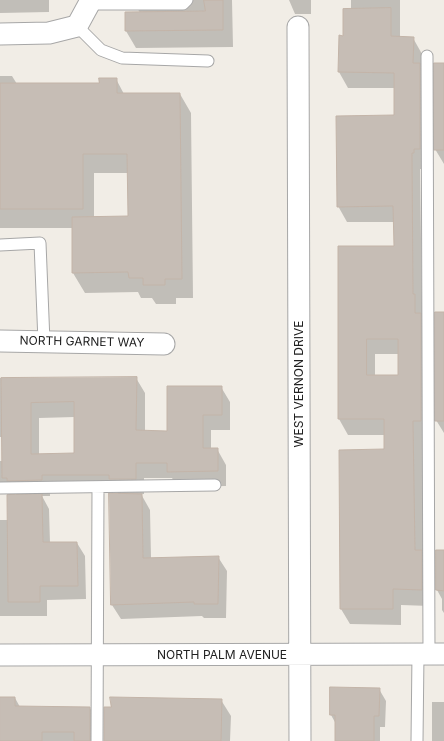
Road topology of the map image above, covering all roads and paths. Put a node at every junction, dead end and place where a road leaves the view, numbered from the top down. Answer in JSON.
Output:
{"nodes":[{"id":1,"x":187,"y":0,"type":"edge"},
{"id":2,"x":88,"y":2,"type":"edge"},
{"id":3,"x":77,"y":26,"type":"junction"},
{"id":4,"x":298,"y":27,"type":"dead end"},
{"id":5,"x":0,"y":34,"type":"edge"},
{"id":6,"x":427,"y":56,"type":"dead end"},
{"id":7,"x":208,"y":61,"type":"dead end"},
{"id":8,"x":0,"y":245,"type":"edge"},
{"id":9,"x":0,"y":341,"type":"edge"},
{"id":10,"x":44,"y":342,"type":"junction"},
{"id":11,"x":164,"y":344,"type":"dead end"},
{"id":12,"x":214,"y":484,"type":"dead end"},
{"id":13,"x":98,"y":487,"type":"junction"},
{"id":14,"x":0,"y":488,"type":"edge"},
{"id":15,"x":430,"y":654,"type":"edge"},
{"id":16,"x":0,"y":655,"type":"edge"},
{"id":17,"x":97,"y":655,"type":"junction"},
{"id":18,"x":300,"y":655,"type":"junction"},
{"id":19,"x":97,"y":741,"type":"edge"},
{"id":20,"x":300,"y":741,"type":"edge"},
{"id":21,"x":417,"y":741,"type":"edge"}],
"edges":[{"from":1,"to":2,"type":"lane"},
{"from":2,"to":3,"type":"street"},
{"from":3,"to":5,"type":"street"},
{"from":3,"to":7,"type":"lane"},
{"from":4,"to":18,"type":"street","name":"WEST VERNON DRIVE"},
{"from":6,"to":15,"type":"lane"},
{"from":8,"to":10,"type":"lane"},
{"from":9,"to":10,"type":"street","name":"NORTH GARNET WAY"},
{"from":10,"to":11,"type":"street","name":"NORTH GARNET WAY"},
{"from":12,"to":13,"type":"lane"},
{"from":13,"to":14,"type":"lane"},
{"from":13,"to":17,"type":"lane"},
{"from":15,"to":18,"type":"street","name":"NORTH PALM AVENUE"},
{"from":15,"to":21,"type":"lane"},
{"from":16,"to":17,"type":"street","name":"NORTH PALM AVENUE"},
{"from":17,"to":18,"type":"street","name":"NORTH PALM AVENUE"},
{"from":17,"to":19,"type":"lane"},
{"from":18,"to":20,"type":"street","name":"WEST VERNON DRIVE"}]}
